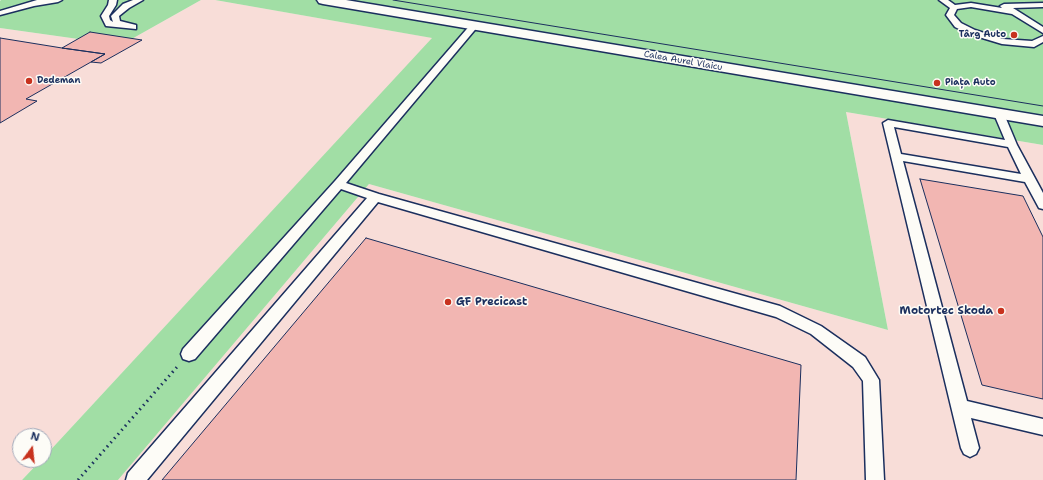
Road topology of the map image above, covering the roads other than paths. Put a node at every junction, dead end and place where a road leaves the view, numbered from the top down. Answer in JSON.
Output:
{"nodes":[{"id":1,"x":45,"y":0,"type":"edge"},
{"id":2,"x":58,"y":0,"type":"edge"},
{"id":3,"x":113,"y":0,"type":"edge"},
{"id":4,"x":139,"y":0,"type":"edge"},
{"id":5,"x":323,"y":0,"type":"edge"},
{"id":6,"x":943,"y":0,"type":"edge"},
{"id":7,"x":981,"y":0,"type":"edge"},
{"id":8,"x":994,"y":0,"type":"edge"},
{"id":9,"x":30,"y":5,"type":"junction"},
{"id":10,"x":971,"y":5,"type":"junction"},
{"id":11,"x":1043,"y":5,"type":"edge"},
{"id":12,"x":1004,"y":6,"type":"junction"},
{"id":13,"x":954,"y":7,"type":"junction"},
{"id":14,"x":1014,"y":12,"type":"junction"},
{"id":15,"x":0,"y":13,"type":"edge"},
{"id":16,"x":475,"y":25,"type":"junction"},
{"id":17,"x":1043,"y":31,"type":"edge"},
{"id":18,"x":1043,"y":38,"type":"edge"},
{"id":19,"x":1034,"y":44,"type":"junction"},
{"id":20,"x":1043,"y":49,"type":"edge"},
{"id":21,"x":999,"y":114,"type":"junction"},
{"id":22,"x":1043,"y":121,"type":"edge"},
{"id":23,"x":1012,"y":145,"type":"junction"},
{"id":24,"x":896,"y":156,"type":"junction"},
{"id":25,"x":1030,"y":179,"type":"junction"},
{"id":26,"x":339,"y":184,"type":"junction"},
{"id":27,"x":374,"y":197,"type":"junction"},
{"id":28,"x":1043,"y":205,"type":"edge"},
{"id":29,"x":189,"y":354,"type":"road end"},
{"id":30,"x":959,"y":407,"type":"junction"},
{"id":31,"x":1043,"y":427,"type":"edge"},
{"id":32,"x":970,"y":448,"type":"dead end"},
{"id":33,"x":136,"y":480,"type":"edge"},
{"id":34,"x":875,"y":480,"type":"edge"}],
"edges":[{"from":1,"to":9,"type":"lane"},
{"from":2,"to":9,"type":"lane"},
{"from":3,"to":4,"type":"lane"},
{"from":5,"to":16,"type":"main road","name":"Calea Aurel Vlaicu"},
{"from":6,"to":13,"type":"lane"},
{"from":7,"to":10,"type":"lane"},
{"from":8,"to":12,"type":"lane"},
{"from":9,"to":15,"type":"lane"},
{"from":10,"to":13,"type":"lane"},
{"from":10,"to":14,"type":"lane"},
{"from":11,"to":12,"type":"lane"},
{"from":12,"to":14,"type":"lane"},
{"from":13,"to":19,"type":"lane"},
{"from":14,"to":17,"type":"lane"},
{"from":16,"to":21,"type":"main road","name":"Calea Aurel Vlaicu"},
{"from":16,"to":26,"type":"lane"},
{"from":18,"to":19,"type":"lane"},
{"from":19,"to":20,"type":"lane"},
{"from":21,"to":22,"type":"main road","name":"Calea Aurel Vlaicu"},
{"from":21,"to":23,"type":"lane"},
{"from":23,"to":24,"type":"lane"},
{"from":23,"to":25,"type":"lane"},
{"from":24,"to":25,"type":"lane"},
{"from":24,"to":30,"type":"lane"},
{"from":25,"to":28,"type":"lane"},
{"from":26,"to":27,"type":"lane"},
{"from":26,"to":29,"type":"lane"},
{"from":27,"to":33,"type":"lane"},
{"from":27,"to":34,"type":"lane"},
{"from":30,"to":31,"type":"lane"},
{"from":30,"to":32,"type":"lane"}]}
